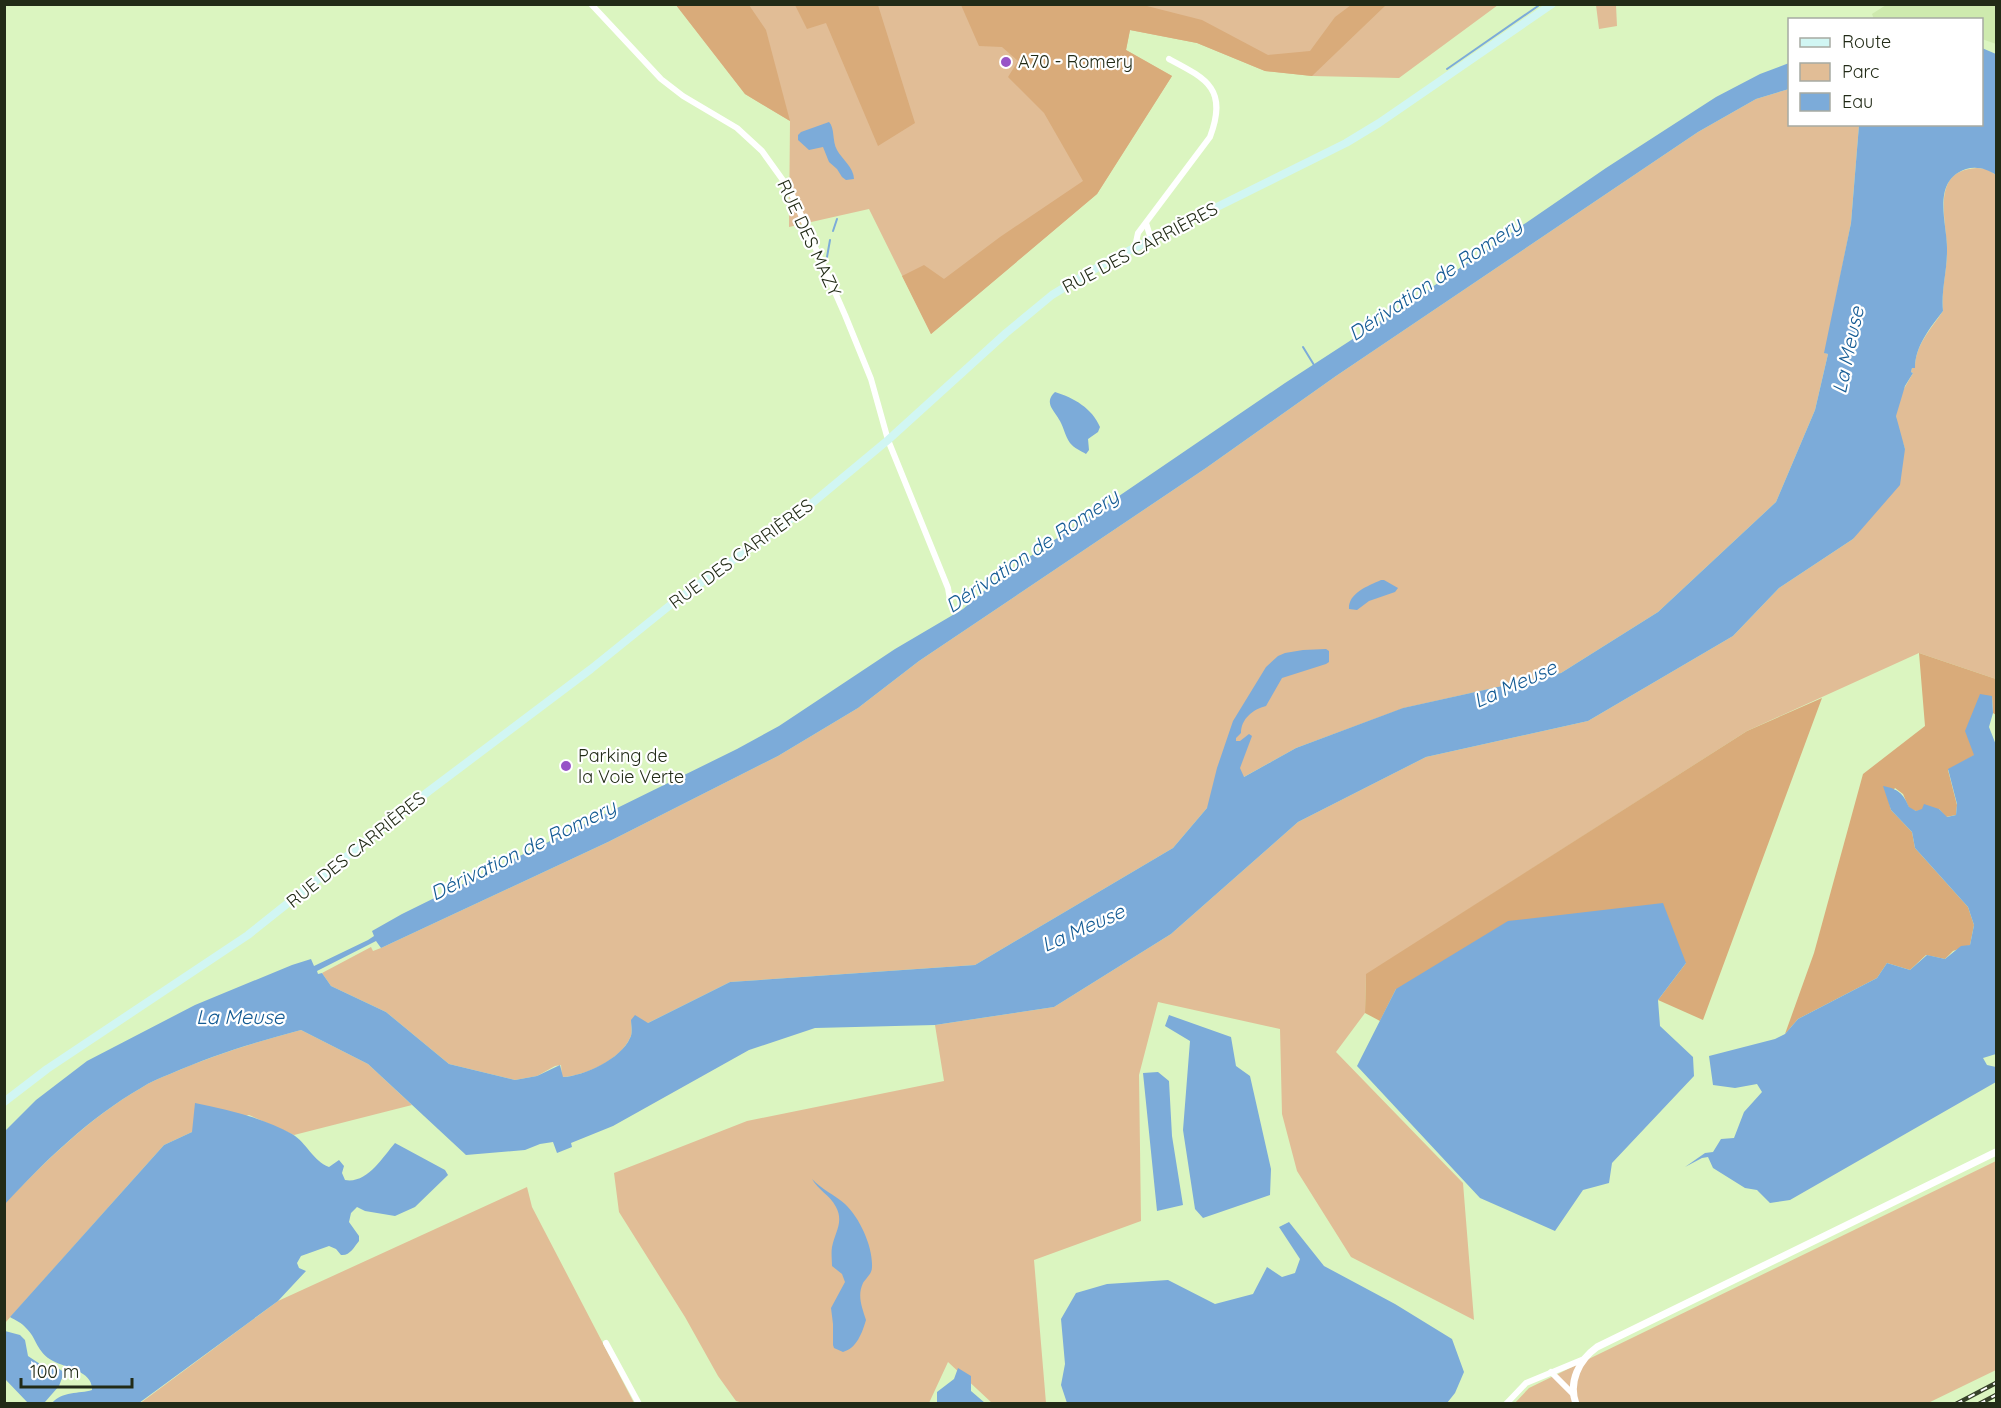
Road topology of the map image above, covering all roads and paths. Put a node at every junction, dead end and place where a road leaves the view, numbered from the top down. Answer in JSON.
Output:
{"nodes":[{"id":1,"x":591,"y":4,"type":"edge"},
{"id":2,"x":1552,"y":4,"type":"edge"},
{"id":3,"x":1169,"y":59,"type":"dead end"},
{"id":4,"x":1146,"y":223,"type":"junction"},
{"id":5,"x":1151,"y":239,"type":"junction"},
{"id":6,"x":1135,"y":247,"type":"junction"},
{"id":7,"x":888,"y":440,"type":"junction"},
{"id":8,"x":950,"y":600,"type":"dead end"},
{"id":9,"x":4,"y":1102,"type":"edge"},
{"id":10,"x":1996,"y":1152,"type":"edge"},
{"id":11,"x":606,"y":1343,"type":"dead end"},
{"id":12,"x":1584,"y":1359,"type":"junction"},
{"id":13,"x":1551,"y":1372,"type":"junction"},
{"id":14,"x":1573,"y":1394,"type":"junction"},
{"id":15,"x":639,"y":1404,"type":"edge"},
{"id":16,"x":1506,"y":1404,"type":"edge"},
{"id":17,"x":1576,"y":1404,"type":"edge"}],
"edges":[{"from":1,"to":7,"type":"street","name":"RUE DES MAZY"},
{"from":2,"to":5,"type":"main road","name":"RUE DES CARRIÈRES"},
{"from":3,"to":4,"type":"street"},
{"from":4,"to":5,"type":"street"},
{"from":4,"to":6,"type":"street"},
{"from":5,"to":6,"type":"main road","name":"RUE DES CARRIÈRES"},
{"from":6,"to":7,"type":"main road","name":"RUE DES CARRIÈRES"},
{"from":7,"to":8,"type":"street","name":"RUE DES MAZY"},
{"from":7,"to":9,"type":"main road","name":"RUE DES CARRIÈRES"},
{"from":10,"to":12,"type":"street"},
{"from":11,"to":15,"type":"street"},
{"from":12,"to":13,"type":"street"},
{"from":12,"to":14,"type":"street"},
{"from":13,"to":14,"type":"street"},
{"from":13,"to":16,"type":"street"},
{"from":14,"to":17,"type":"street"}]}
